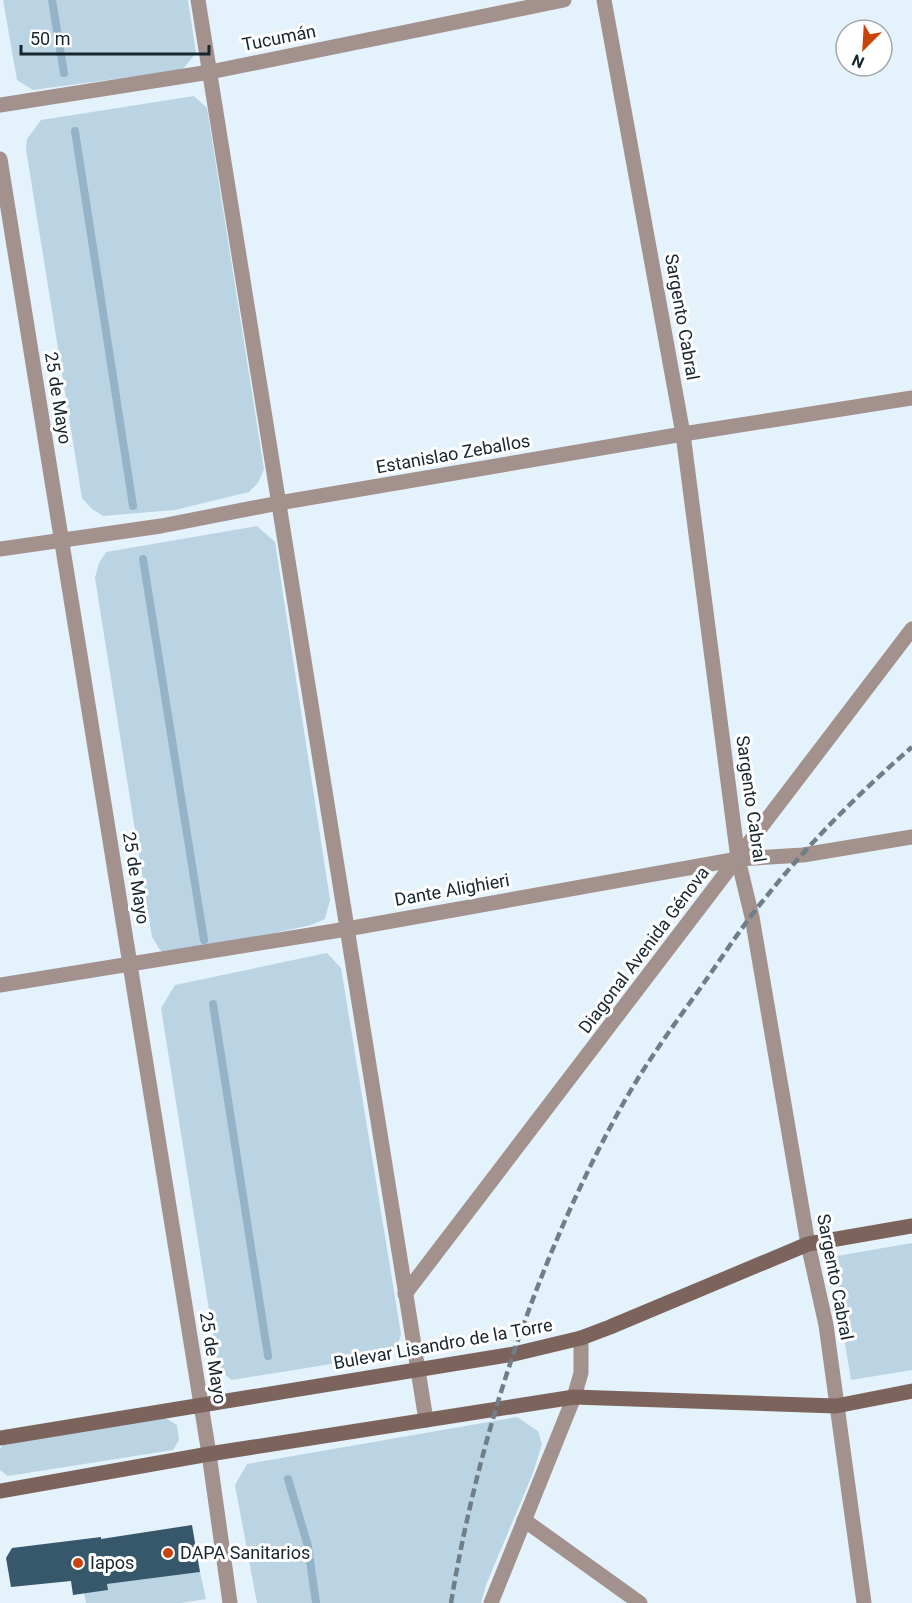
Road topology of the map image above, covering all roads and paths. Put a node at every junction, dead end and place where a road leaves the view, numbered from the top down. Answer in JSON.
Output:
{"nodes":[{"id":1,"x":198,"y":0,"type":"edge"},
{"id":2,"x":564,"y":0,"type":"edge"},
{"id":3,"x":604,"y":0,"type":"edge"},
{"id":4,"x":210,"y":72,"type":"junction"},
{"id":5,"x":0,"y":105,"type":"edge"},
{"id":6,"x":0,"y":159,"type":"edge"},
{"id":7,"x":912,"y":398,"type":"edge"},
{"id":8,"x":683,"y":434,"type":"junction"},
{"id":9,"x":279,"y":503,"type":"junction"},
{"id":10,"x":62,"y":540,"type":"junction"},
{"id":11,"x":0,"y":549,"type":"edge"},
{"id":12,"x":912,"y":629,"type":"edge"},
{"id":13,"x":912,"y":837,"type":"edge"},
{"id":14,"x":738,"y":859,"type":"junction"},
{"id":15,"x":347,"y":929,"type":"junction"},
{"id":16,"x":130,"y":964,"type":"junction"},
{"id":17,"x":0,"y":986,"type":"edge"},
{"id":18,"x":912,"y":1226,"type":"edge"},
{"id":19,"x":808,"y":1244,"type":"junction"},
{"id":20,"x":405,"y":1294,"type":"junction"},
{"id":21,"x":581,"y":1338,"type":"junction"},
{"id":22,"x":418,"y":1370,"type":"junction"},
{"id":23,"x":912,"y":1391,"type":"edge"},
{"id":24,"x":574,"y":1397,"type":"junction"},
{"id":25,"x":201,"y":1405,"type":"junction"},
{"id":26,"x":836,"y":1406,"type":"junction"},
{"id":27,"x":426,"y":1420,"type":"junction"},
{"id":28,"x":0,"y":1437,"type":"edge"},
{"id":29,"x":209,"y":1454,"type":"junction"},
{"id":30,"x":0,"y":1491,"type":"edge"},
{"id":31,"x":524,"y":1520,"type":"junction"},
{"id":32,"x":230,"y":1603,"type":"edge"},
{"id":33,"x":491,"y":1603,"type":"edge"},
{"id":34,"x":640,"y":1603,"type":"edge"},
{"id":35,"x":864,"y":1603,"type":"edge"}],
"edges":[{"from":1,"to":4,"type":"street"},
{"from":2,"to":4,"type":"street","name":"Tucumán"},
{"from":3,"to":8,"type":"street","name":"Sargento Cabral"},
{"from":4,"to":5,"type":"street","name":"Tucumán"},
{"from":4,"to":9,"type":"street"},
{"from":6,"to":10,"type":"street","name":"25 de Mayo"},
{"from":7,"to":8,"type":"street","name":"Estanislao Zeballos"},
{"from":8,"to":9,"type":"street","name":"Estanislao Zeballos"},
{"from":8,"to":14,"type":"street","name":"Sargento Cabral"},
{"from":9,"to":10,"type":"street","name":"Estanislao Zeballos"},
{"from":9,"to":15,"type":"street"},
{"from":10,"to":11,"type":"street","name":"Estanislao Zeballos"},
{"from":10,"to":16,"type":"street","name":"25 de Mayo"},
{"from":12,"to":14,"type":"street","name":"Diagonal Avenida Génova"},
{"from":13,"to":14,"type":"street","name":"Dante Alighieri"},
{"from":14,"to":15,"type":"street","name":"Dante Alighieri"},
{"from":14,"to":19,"type":"street","name":"Sargento Cabral"},
{"from":14,"to":20,"type":"street","name":"Diagonal Avenida Génova"},
{"from":15,"to":16,"type":"street","name":"Dante Alighieri"},
{"from":15,"to":20,"type":"street"},
{"from":16,"to":17,"type":"street","name":"Dante Alighieri"},
{"from":16,"to":25,"type":"street","name":"25 de Mayo"},
{"from":18,"to":19,"type":"main road","name":"Bulevar Lisandro de la Torre"},
{"from":19,"to":21,"type":"main road","name":"Bulevar Lisandro de la Torre"},
{"from":19,"to":26,"type":"street","name":"Sargento Cabral"},
{"from":20,"to":22,"type":"street"},
{"from":21,"to":22,"type":"main road","name":"Bulevar Lisandro de la Torre"},
{"from":21,"to":24,"type":"street"},
{"from":22,"to":25,"type":"main road","name":"Bulevar Lisandro de la Torre"},
{"from":22,"to":27,"type":"street"},
{"from":23,"to":26,"type":"main road"},
{"from":24,"to":26,"type":"main road"},
{"from":24,"to":27,"type":"main road"},
{"from":24,"to":31,"type":"street"},
{"from":25,"to":28,"type":"main road","name":"Bulevar Lisandro de la Torre"},
{"from":25,"to":29,"type":"street","name":"25 de Mayo"},
{"from":26,"to":35,"type":"street","name":"Sargento Cabral"},
{"from":27,"to":29,"type":"main road"},
{"from":29,"to":30,"type":"main road"},
{"from":29,"to":32,"type":"street","name":"25 de Mayo"},
{"from":31,"to":33,"type":"street"},
{"from":31,"to":34,"type":"street"}]}
